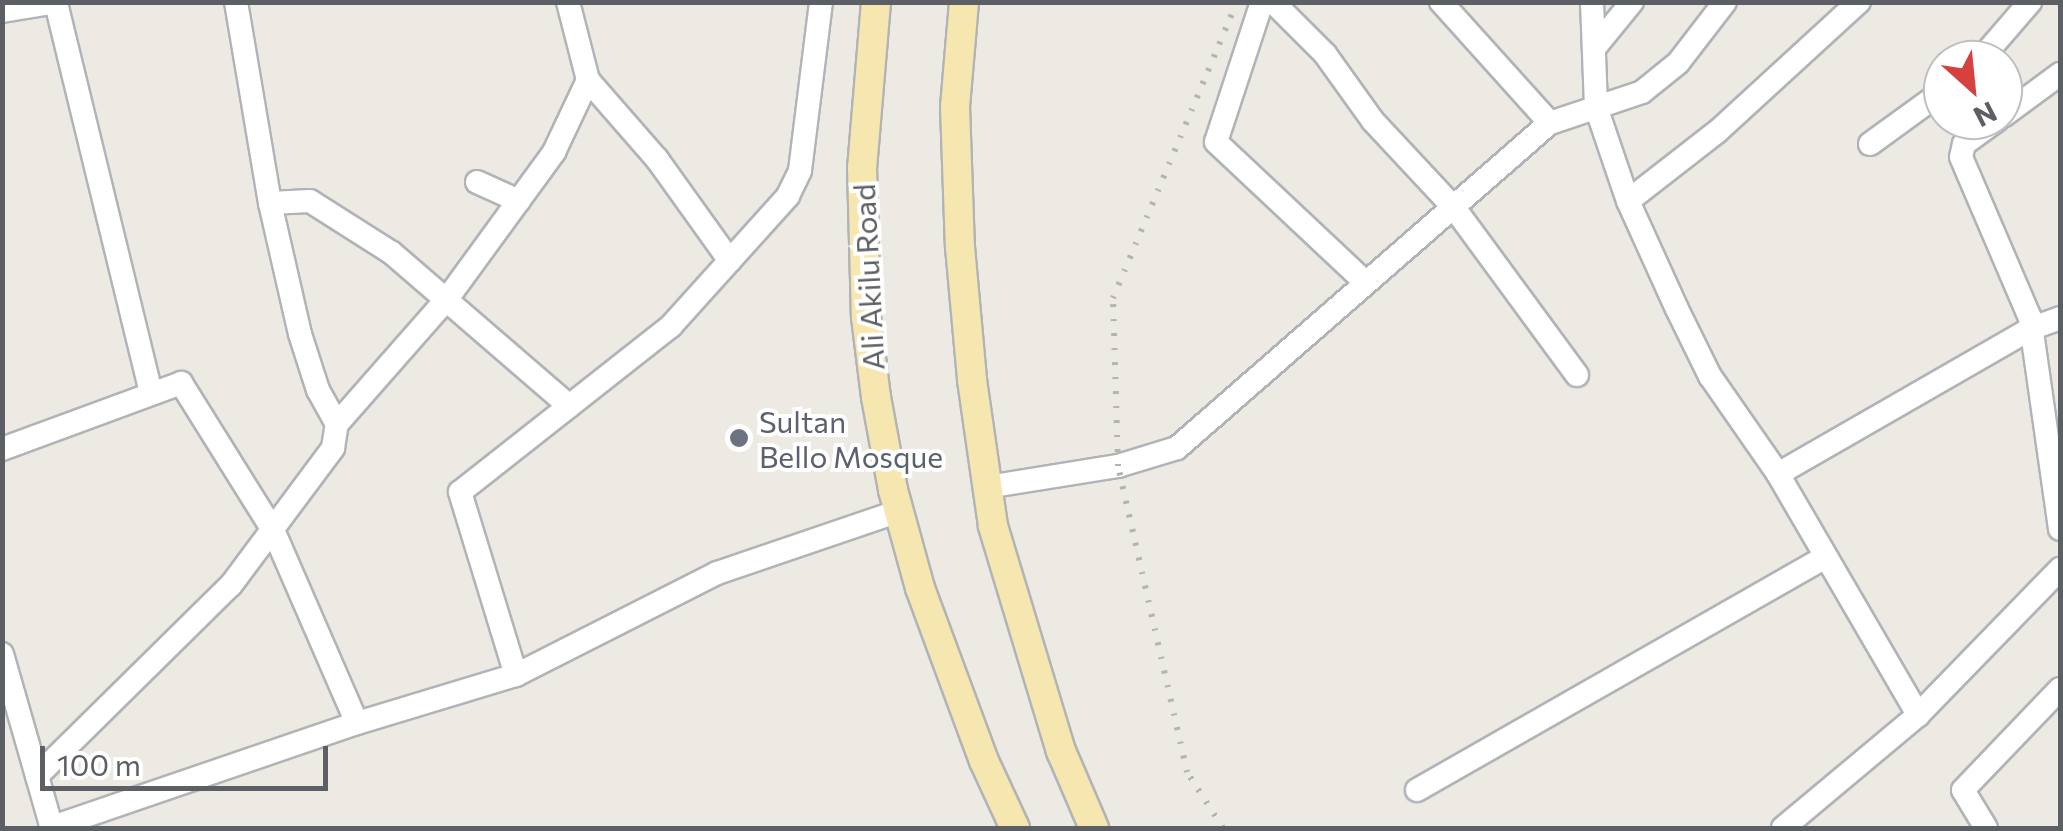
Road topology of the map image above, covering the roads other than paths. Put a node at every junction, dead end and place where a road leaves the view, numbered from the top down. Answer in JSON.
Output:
{"nodes":[{"id":1,"x":236,"y":2,"type":"edge"},
{"id":2,"x":568,"y":2,"type":"edge"},
{"id":3,"x":821,"y":2,"type":"edge"},
{"id":4,"x":876,"y":2,"type":"edge"},
{"id":5,"x":964,"y":2,"type":"edge"},
{"id":6,"x":1262,"y":2,"type":"edge"},
{"id":7,"x":1274,"y":2,"type":"edge"},
{"id":8,"x":1441,"y":2,"type":"edge"},
{"id":9,"x":1592,"y":2,"type":"edge"},
{"id":10,"x":1632,"y":2,"type":"edge"},
{"id":11,"x":1725,"y":2,"type":"edge"},
{"id":12,"x":1859,"y":2,"type":"edge"},
{"id":13,"x":2030,"y":2,"type":"edge"},
{"id":14,"x":57,"y":3,"type":"edge"},
{"id":15,"x":2,"y":12,"type":"edge"},
{"id":16,"x":1997,"y":40,"type":"edge"},
{"id":17,"x":1596,"y":46,"type":"junction"},
{"id":18,"x":2060,"y":74,"type":"edge"},
{"id":19,"x":588,"y":80,"type":"junction"},
{"id":20,"x":2023,"y":101,"type":"edge"},
{"id":21,"x":1923,"y":106,"type":"edge"},
{"id":22,"x":1596,"y":107,"type":"junction"},
{"id":23,"x":1550,"y":123,"type":"junction"},
{"id":24,"x":1973,"y":140,"type":"edge"},
{"id":25,"x":1870,"y":144,"type":"dead end"},
{"id":26,"x":476,"y":182,"type":"dead end"},
{"id":27,"x":519,"y":201,"type":"junction"},
{"id":28,"x":1628,"y":201,"type":"junction"},
{"id":29,"x":270,"y":203,"type":"junction"},
{"id":30,"x":1455,"y":208,"type":"junction"},
{"id":31,"x":730,"y":261,"type":"junction"},
{"id":32,"x":1365,"y":282,"type":"junction"},
{"id":33,"x":448,"y":299,"type":"junction"},
{"id":34,"x":2060,"y":318,"type":"edge"},
{"id":35,"x":2030,"y":329,"type":"junction"},
{"id":36,"x":1576,"y":376,"type":"dead end"},
{"id":37,"x":152,"y":394,"type":"junction"},
{"id":38,"x":569,"y":406,"type":"junction"},
{"id":39,"x":337,"y":424,"type":"junction"},
{"id":40,"x":2,"y":449,"type":"edge"},
{"id":41,"x":1778,"y":474,"type":"junction"},
{"id":42,"x":988,"y":488,"type":"junction"},
{"id":43,"x":899,"y":511,"type":"junction"},
{"id":44,"x":273,"y":530,"type":"junction"},
{"id":45,"x":2060,"y":530,"type":"edge"},
{"id":46,"x":1824,"y":558,"type":"junction"},
{"id":47,"x":2060,"y":569,"type":"edge"},
{"id":48,"x":2,"y":654,"type":"edge"},
{"id":49,"x":516,"y":674,"type":"junction"},
{"id":50,"x":2060,"y":690,"type":"edge"},
{"id":51,"x":1918,"y":715,"type":"junction"},
{"id":52,"x":356,"y":723,"type":"junction"},
{"id":53,"x":36,"y":776,"type":"junction"},
{"id":54,"x":1417,"y":790,"type":"dead end"},
{"id":55,"x":51,"y":828,"type":"edge"},
{"id":56,"x":1015,"y":828,"type":"edge"},
{"id":57,"x":1094,"y":828,"type":"edge"},
{"id":58,"x":1783,"y":828,"type":"edge"},
{"id":59,"x":1986,"y":828,"type":"edge"}],
"edges":[{"from":1,"to":29,"type":"street"},
{"from":2,"to":19,"type":"street"},
{"from":3,"to":31,"type":"street"},
{"from":4,"to":43,"type":"main road","name":"Ali Akilu Road"},
{"from":5,"to":42,"type":"main road"},
{"from":6,"to":32,"type":"street"},
{"from":7,"to":30,"type":"street"},
{"from":8,"to":23,"type":"street"},
{"from":9,"to":17,"type":"street"},
{"from":10,"to":17,"type":"street"},
{"from":11,"to":22,"type":"street"},
{"from":12,"to":28,"type":"street"},
{"from":13,"to":16,"type":"street"},
{"from":14,"to":15,"type":"street"},
{"from":14,"to":37,"type":"street"},
{"from":17,"to":22,"type":"street"},
{"from":18,"to":20,"type":"street"},
{"from":19,"to":27,"type":"street"},
{"from":19,"to":31,"type":"street"},
{"from":21,"to":25,"type":"street"},
{"from":22,"to":23,"type":"street"},
{"from":22,"to":28,"type":"street"},
{"from":23,"to":30,"type":"street"},
{"from":24,"to":35,"type":"street"},
{"from":26,"to":27,"type":"street"},
{"from":27,"to":33,"type":"street"},
{"from":28,"to":41,"type":"street"},
{"from":29,"to":33,"type":"street"},
{"from":29,"to":39,"type":"street"},
{"from":30,"to":32,"type":"street"},
{"from":30,"to":36,"type":"street"},
{"from":31,"to":38,"type":"street"},
{"from":32,"to":42,"type":"street"},
{"from":33,"to":38,"type":"street"},
{"from":33,"to":39,"type":"street"},
{"from":34,"to":35,"type":"street"},
{"from":35,"to":41,"type":"street"},
{"from":35,"to":45,"type":"street"},
{"from":37,"to":40,"type":"street"},
{"from":37,"to":44,"type":"street"},
{"from":38,"to":49,"type":"street"},
{"from":39,"to":44,"type":"street"},
{"from":41,"to":46,"type":"street"},
{"from":42,"to":57,"type":"main road"},
{"from":43,"to":49,"type":"street"},
{"from":43,"to":56,"type":"main road","name":"Ali Akilu Road"},
{"from":44,"to":52,"type":"street"},
{"from":44,"to":53,"type":"street"},
{"from":46,"to":51,"type":"street"},
{"from":46,"to":54,"type":"street"},
{"from":47,"to":51,"type":"street"},
{"from":48,"to":53,"type":"street"},
{"from":49,"to":52,"type":"street"},
{"from":50,"to":59,"type":"street"},
{"from":51,"to":58,"type":"street"},
{"from":52,"to":55,"type":"street"},
{"from":53,"to":55,"type":"street"}]}
